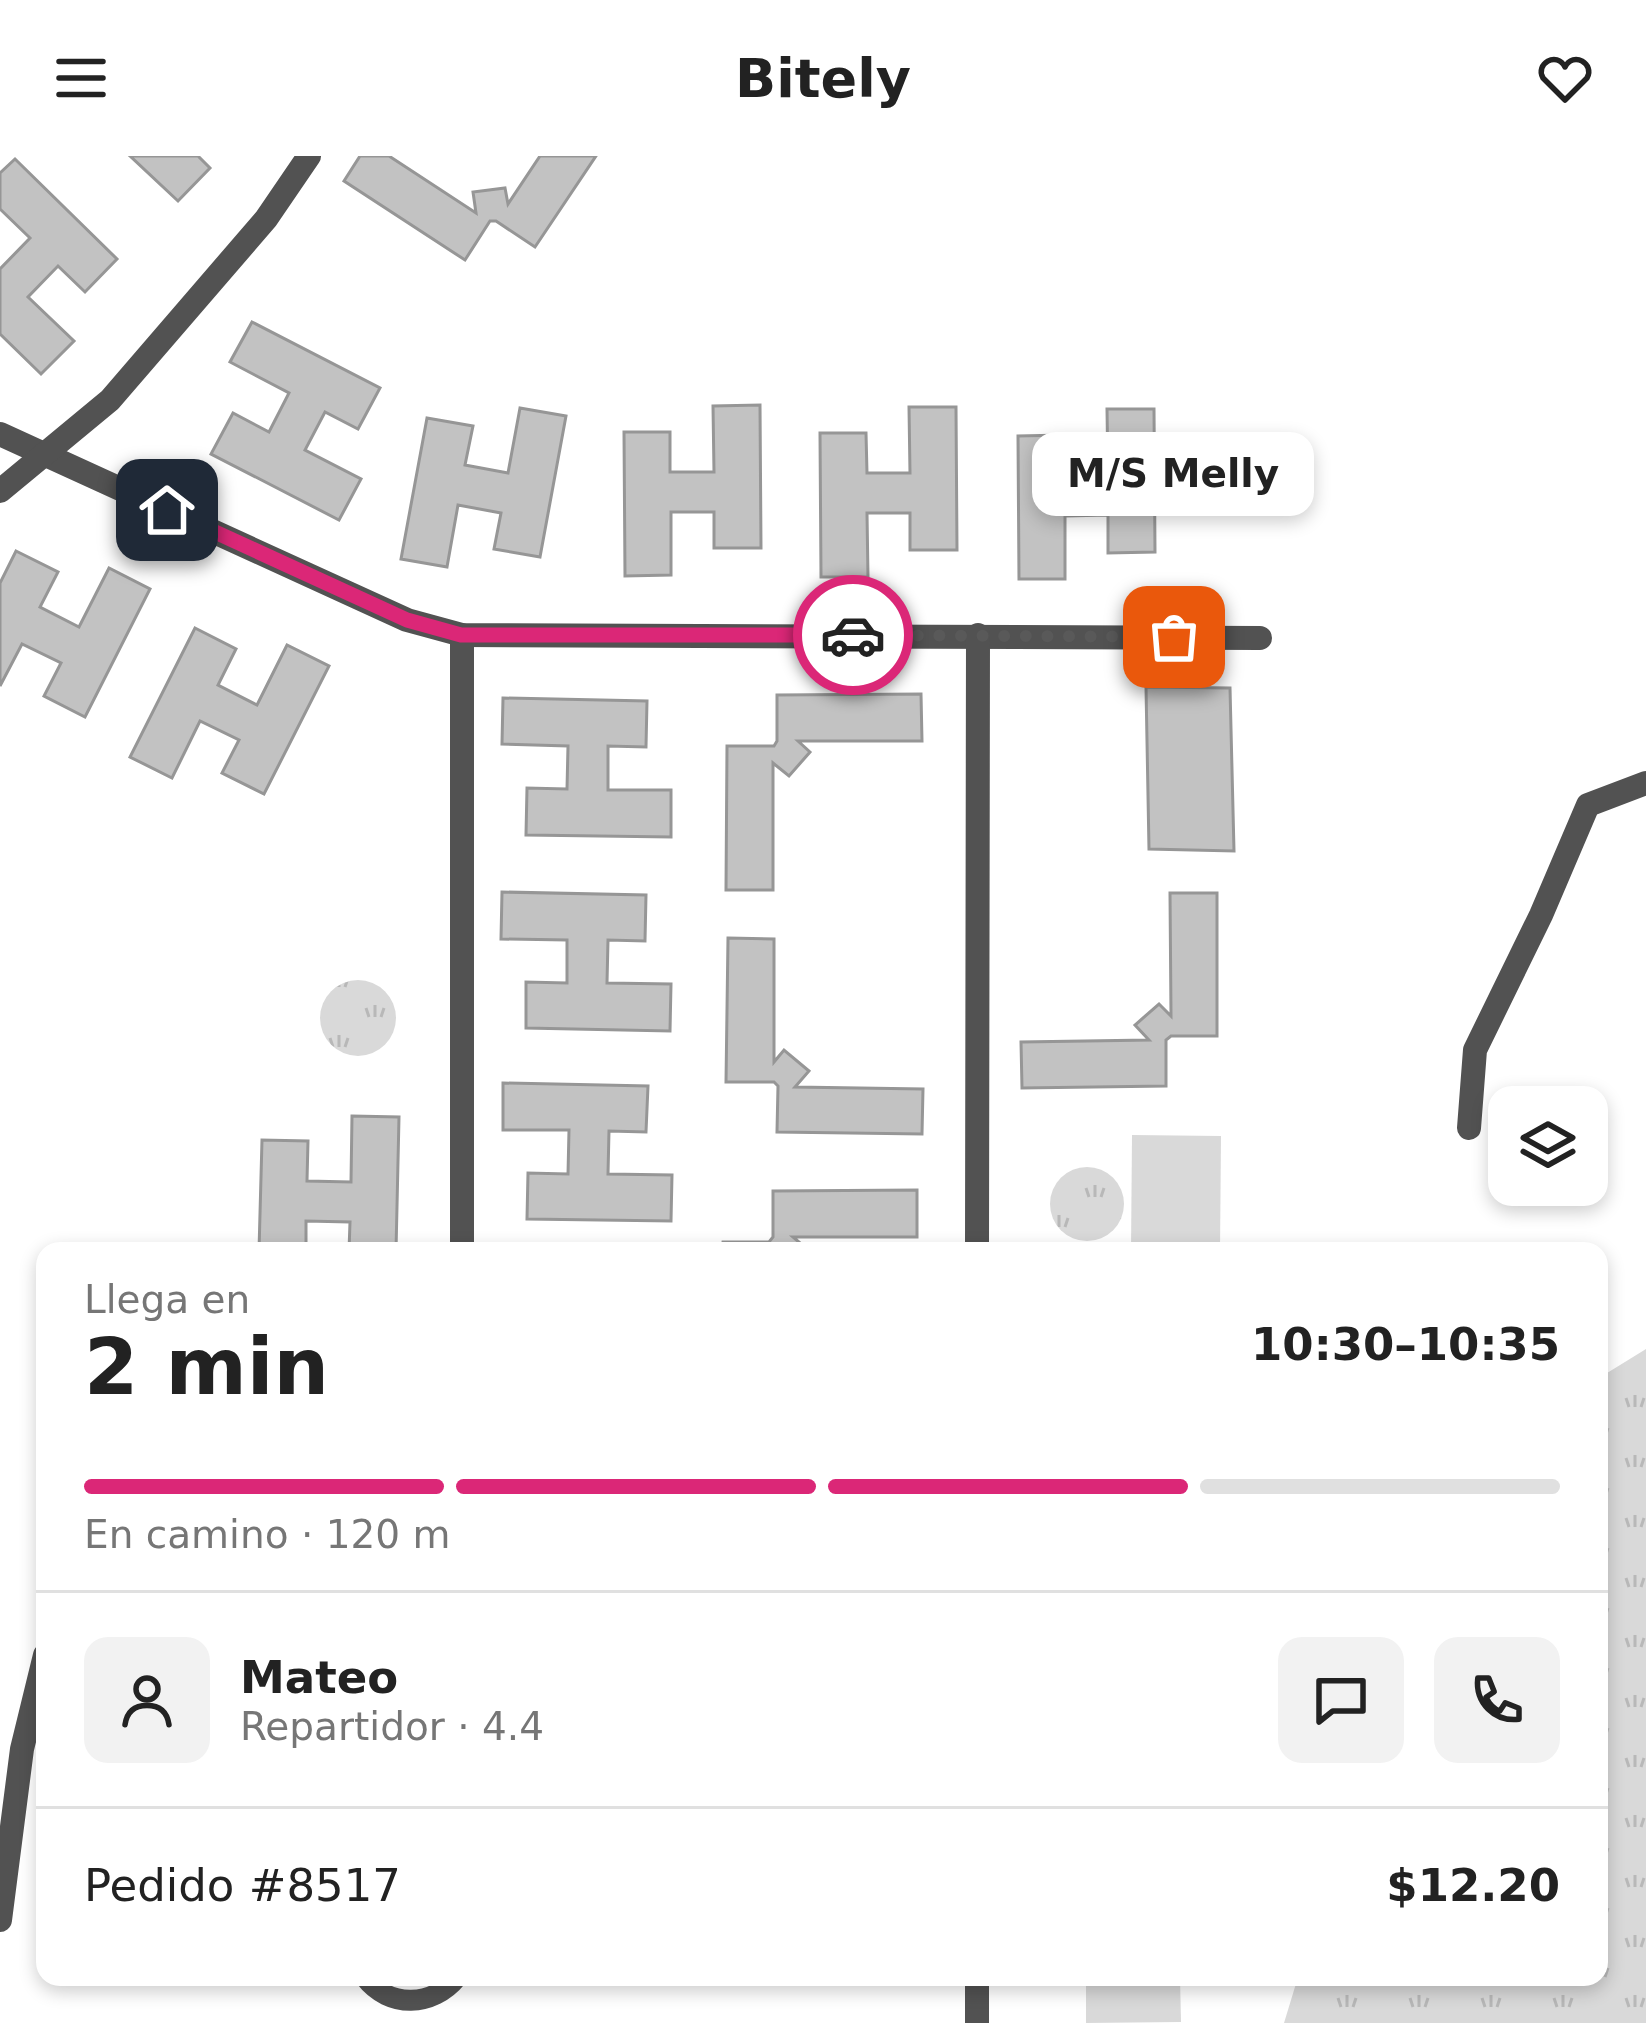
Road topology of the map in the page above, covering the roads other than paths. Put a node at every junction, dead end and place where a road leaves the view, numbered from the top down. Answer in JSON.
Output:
{"nodes":[{"id":1,"x":309,"y":156,"type":"edge"},
{"id":2,"x":0,"y":434,"type":"edge"},
{"id":3,"x":47,"y":454,"type":"junction"},
{"id":4,"x":0,"y":491,"type":"edge"},
{"id":5,"x":461,"y":635,"type":"junction"},
{"id":6,"x":978,"y":635,"type":"junction"},
{"id":7,"x":1260,"y":638,"type":"dead end"},
{"id":8,"x":1646,"y":783,"type":"edge"},
{"id":9,"x":1469,"y":1128,"type":"dead end"},
{"id":10,"x":462,"y":1242,"type":"edge"},
{"id":11,"x":977,"y":1242,"type":"edge"},
{"id":12,"x":36,"y":1692,"type":"edge"},
{"id":13,"x":0,"y":1920,"type":"edge"},
{"id":14,"x":374,"y":1986,"type":"edge"},
{"id":15,"x":448,"y":1986,"type":"edge"},
{"id":16,"x":976,"y":1986,"type":"edge"},
{"id":17,"x":976,"y":2023,"type":"edge"}],
"edges":[{"from":1,"to":3,"type":"street"},
{"from":2,"to":3,"type":"street"},
{"from":3,"to":4,"type":"street"},
{"from":3,"to":5,"type":"street"},
{"from":5,"to":6,"type":"street"},
{"from":5,"to":10,"type":"street"},
{"from":6,"to":7,"type":"street"},
{"from":6,"to":11,"type":"street"},
{"from":8,"to":9,"type":"street"},
{"from":12,"to":13,"type":"street"},
{"from":14,"to":15,"type":"lane"},
{"from":16,"to":17,"type":"street"}]}
